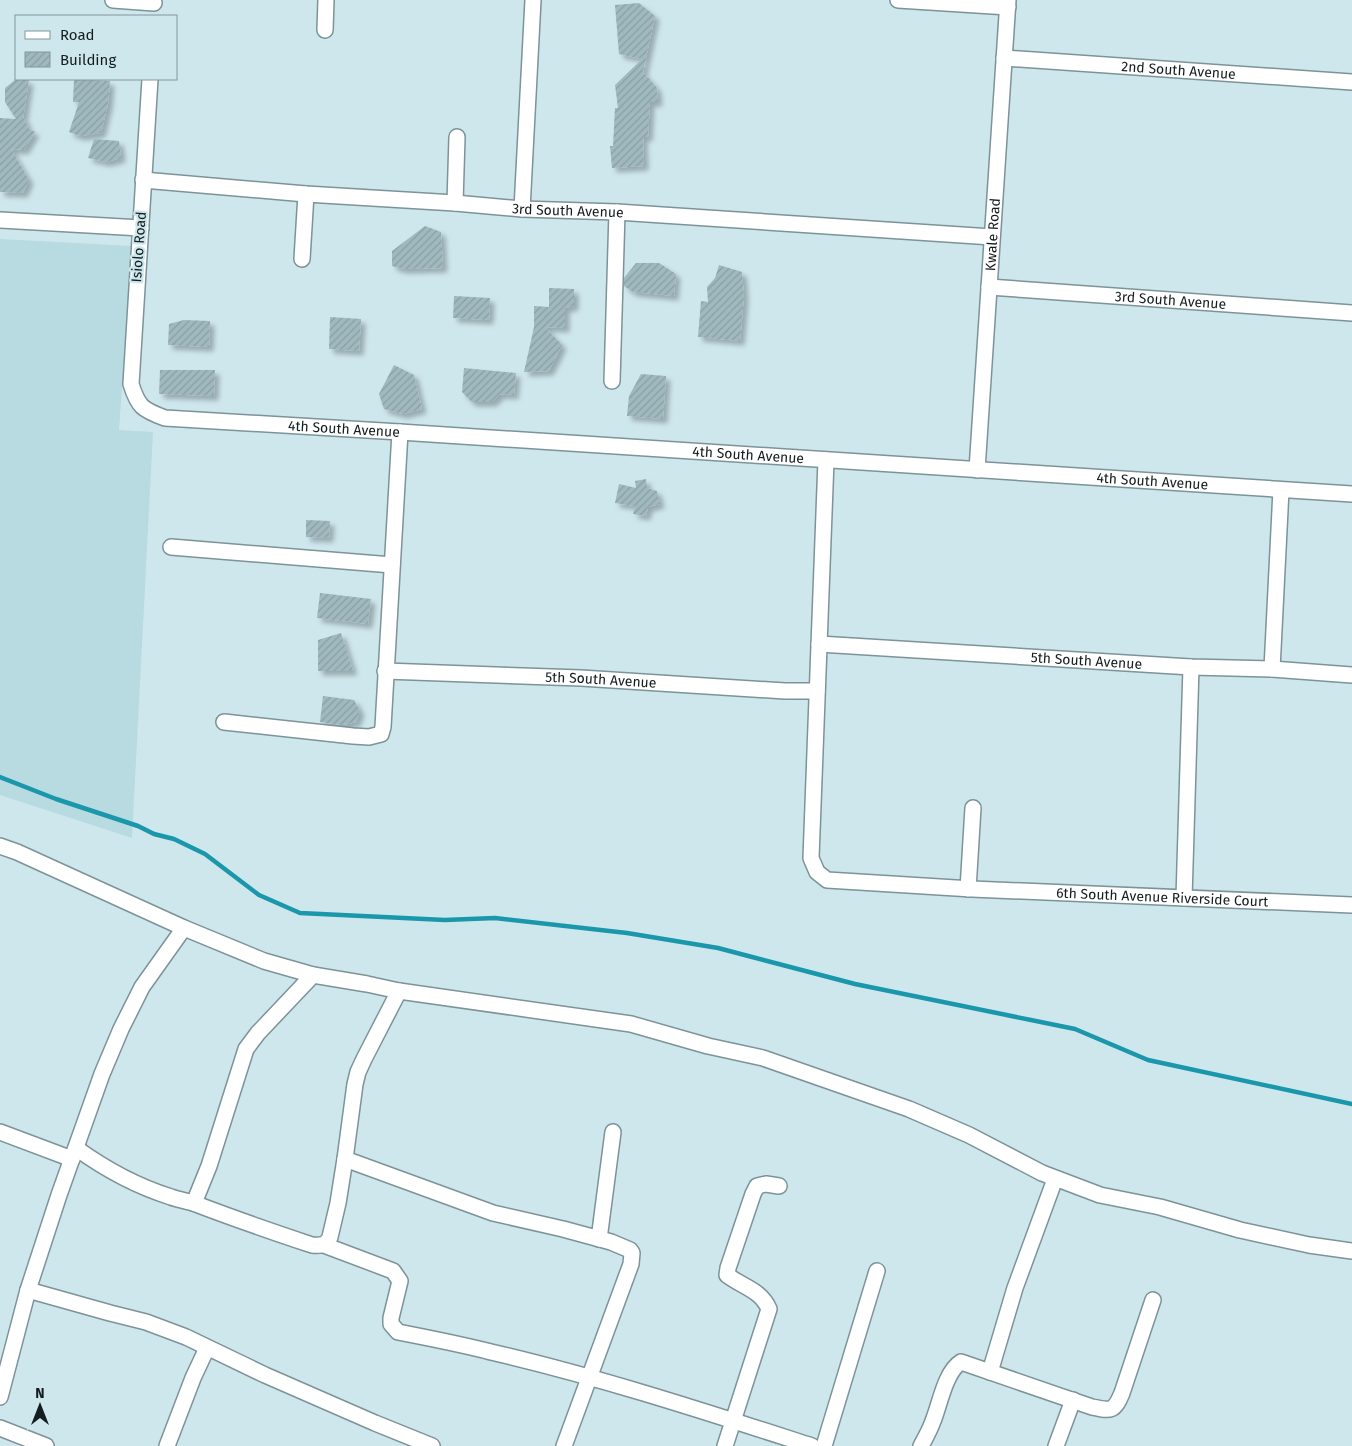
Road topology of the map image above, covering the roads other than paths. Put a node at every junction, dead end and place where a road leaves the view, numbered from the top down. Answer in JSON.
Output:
{"nodes":[{"id":1,"x":113,"y":0,"type":"edge"},
{"id":2,"x":326,"y":0,"type":"edge"},
{"id":3,"x":533,"y":0,"type":"edge"},
{"id":4,"x":898,"y":0,"type":"edge"},
{"id":5,"x":1008,"y":3,"type":"edge"},
{"id":6,"x":154,"y":6,"type":"edge"},
{"id":7,"x":325,"y":30,"type":"dead end"},
{"id":8,"x":1004,"y":58,"type":"junction"},
{"id":9,"x":150,"y":80,"type":"edge"},
{"id":10,"x":1352,"y":82,"type":"edge"},
{"id":11,"x":457,"y":138,"type":"dead end"},
{"id":12,"x":144,"y":180,"type":"junction"},
{"id":13,"x":306,"y":194,"type":"junction"},
{"id":14,"x":455,"y":203,"type":"junction"},
{"id":15,"x":522,"y":209,"type":"junction"},
{"id":16,"x":617,"y":212,"type":"junction"},
{"id":17,"x":0,"y":220,"type":"edge"},
{"id":18,"x":140,"y":228,"type":"junction"},
{"id":19,"x":992,"y":237,"type":"junction"},
{"id":20,"x":302,"y":259,"type":"dead end"},
{"id":21,"x":989,"y":287,"type":"junction"},
{"id":22,"x":1352,"y":313,"type":"edge"},
{"id":23,"x":612,"y":381,"type":"dead end"},
{"id":24,"x":146,"y":411,"type":"joint"},
{"id":25,"x":400,"y":432,"type":"junction"},
{"id":26,"x":826,"y":460,"type":"junction"},
{"id":27,"x":977,"y":470,"type":"junction"},
{"id":28,"x":1282,"y":490,"type":"junction"},
{"id":29,"x":1352,"y":494,"type":"edge"},
{"id":30,"x":171,"y":547,"type":"dead end"},
{"id":31,"x":392,"y":565,"type":"junction"},
{"id":32,"x":819,"y":644,"type":"junction"},
{"id":33,"x":1191,"y":668,"type":"junction"},
{"id":34,"x":1272,"y":669,"type":"junction"},
{"id":35,"x":385,"y":671,"type":"junction"},
{"id":36,"x":1352,"y":675,"type":"edge"},
{"id":37,"x":817,"y":691,"type":"junction"},
{"id":38,"x":224,"y":722,"type":"dead end"},
{"id":39,"x":973,"y":808,"type":"dead end"},
{"id":40,"x":0,"y":846,"type":"edge"},
{"id":41,"x":970,"y":889,"type":"junction"},
{"id":42,"x":1184,"y":898,"type":"junction"},
{"id":43,"x":1352,"y":905,"type":"edge"},
{"id":44,"x":184,"y":928,"type":"junction"},
{"id":45,"x":313,"y":975,"type":"junction"},
{"id":46,"x":399,"y":991,"type":"junction"},
{"id":47,"x":0,"y":1132,"type":"edge"},
{"id":48,"x":612,"y":1132,"type":"dead end"},
{"id":49,"x":74,"y":1154,"type":"junction"},
{"id":50,"x":346,"y":1159,"type":"junction"},
{"id":51,"x":1056,"y":1179,"type":"junction"},
{"id":52,"x":779,"y":1186,"type":"dead end"},
{"id":53,"x":194,"y":1203,"type":"junction"},
{"id":54,"x":598,"y":1239,"type":"junction"},
{"id":55,"x":324,"y":1245,"type":"junction"},
{"id":56,"x":1352,"y":1251,"type":"edge"},
{"id":57,"x":877,"y":1272,"type":"dead end"},
{"id":58,"x":28,"y":1290,"type":"junction"},
{"id":59,"x":1153,"y":1300,"type":"dead end"},
{"id":60,"x":207,"y":1348,"type":"junction"},
{"id":61,"x":990,"y":1372,"type":"junction"},
{"id":62,"x":589,"y":1378,"type":"junction"},
{"id":63,"x":2,"y":1380,"type":"edge"},
{"id":64,"x":0,"y":1397,"type":"edge"},
{"id":65,"x":1073,"y":1400,"type":"junction"},
{"id":66,"x":733,"y":1421,"type":"junction"},
{"id":67,"x":0,"y":1428,"type":"edge"},
{"id":68,"x":46,"y":1446,"type":"edge"},
{"id":69,"x":167,"y":1446,"type":"edge"},
{"id":70,"x":432,"y":1446,"type":"edge"},
{"id":71,"x":564,"y":1446,"type":"edge"},
{"id":72,"x":725,"y":1446,"type":"edge"},
{"id":73,"x":812,"y":1446,"type":"edge"},
{"id":74,"x":824,"y":1446,"type":"edge"},
{"id":75,"x":921,"y":1446,"type":"edge"},
{"id":76,"x":1056,"y":1446,"type":"edge"}],
"edges":[{"from":1,"to":6,"type":"street"},
{"from":2,"to":7,"type":"street"},
{"from":3,"to":15,"type":"street"},
{"from":4,"to":5,"type":"street"},
{"from":5,"to":8,"type":"street","name":"Kwale Road"},
{"from":8,"to":10,"type":"street","name":"2nd South Avenue"},
{"from":8,"to":19,"type":"street","name":"Kwale Road"},
{"from":9,"to":12,"type":"street","name":"Isiolo Road"},
{"from":11,"to":14,"type":"street"},
{"from":12,"to":13,"type":"street","name":"3rd South Avenue"},
{"from":12,"to":18,"type":"street","name":"Isiolo Road"},
{"from":13,"to":14,"type":"street","name":"3rd South Avenue"},
{"from":13,"to":20,"type":"street"},
{"from":14,"to":15,"type":"street","name":"3rd South Avenue"},
{"from":15,"to":16,"type":"street","name":"3rd South Avenue"},
{"from":16,"to":19,"type":"street","name":"3rd South Avenue"},
{"from":16,"to":23,"type":"street"},
{"from":17,"to":18,"type":"street"},
{"from":18,"to":24,"type":"street","name":"Isiolo Road"},
{"from":19,"to":21,"type":"street","name":"Kwale Road"},
{"from":21,"to":22,"type":"street","name":"3rd South Avenue"},
{"from":21,"to":27,"type":"street","name":"Kwale Road"},
{"from":24,"to":25,"type":"street","name":"4th South Avenue"},
{"from":25,"to":26,"type":"street","name":"4th South Avenue"},
{"from":25,"to":31,"type":"street"},
{"from":26,"to":27,"type":"street","name":"4th South Avenue"},
{"from":26,"to":32,"type":"street","name":"6th South Avenue Riverside Court"},
{"from":27,"to":28,"type":"street","name":"4th South Avenue"},
{"from":28,"to":29,"type":"street","name":"4th South Avenue"},
{"from":28,"to":34,"type":"street"},
{"from":30,"to":31,"type":"street"},
{"from":31,"to":35,"type":"street"},
{"from":32,"to":33,"type":"street","name":"5th South Avenue"},
{"from":32,"to":37,"type":"street","name":"6th South Avenue Riverside Court"},
{"from":33,"to":34,"type":"street","name":"5th South Avenue"},
{"from":33,"to":42,"type":"street"},
{"from":34,"to":36,"type":"street","name":"5th South Avenue"},
{"from":35,"to":37,"type":"street","name":"5th South Avenue"},
{"from":35,"to":38,"type":"street"},
{"from":37,"to":41,"type":"street","name":"6th South Avenue Riverside Court"},
{"from":39,"to":41,"type":"street"},
{"from":40,"to":44,"type":"street"},
{"from":41,"to":42,"type":"street","name":"6th South Avenue Riverside Court"},
{"from":42,"to":43,"type":"street","name":"6th South Avenue Riverside Court"},
{"from":44,"to":45,"type":"street"},
{"from":44,"to":49,"type":"street"},
{"from":45,"to":46,"type":"street"},
{"from":45,"to":53,"type":"street"},
{"from":46,"to":50,"type":"street"},
{"from":46,"to":51,"type":"street"},
{"from":47,"to":49,"type":"street"},
{"from":48,"to":54,"type":"street"},
{"from":49,"to":53,"type":"street"},
{"from":49,"to":58,"type":"street"},
{"from":50,"to":54,"type":"street"},
{"from":50,"to":55,"type":"street"},
{"from":51,"to":56,"type":"street"},
{"from":51,"to":61,"type":"street"},
{"from":52,"to":66,"type":"street"},
{"from":53,"to":55,"type":"street"},
{"from":54,"to":62,"type":"street"},
{"from":55,"to":62,"type":"street"},
{"from":57,"to":74,"type":"street"},
{"from":58,"to":60,"type":"street"},
{"from":58,"to":63,"type":"street"},
{"from":59,"to":65,"type":"street"},
{"from":60,"to":69,"type":"street"},
{"from":60,"to":70,"type":"street"},
{"from":61,"to":65,"type":"street"},
{"from":61,"to":75,"type":"street"},
{"from":62,"to":66,"type":"street"},
{"from":62,"to":71,"type":"street"},
{"from":63,"to":64,"type":"street"},
{"from":65,"to":76,"type":"street"},
{"from":66,"to":72,"type":"street"},
{"from":66,"to":73,"type":"street"},
{"from":67,"to":68,"type":"street"}]}
